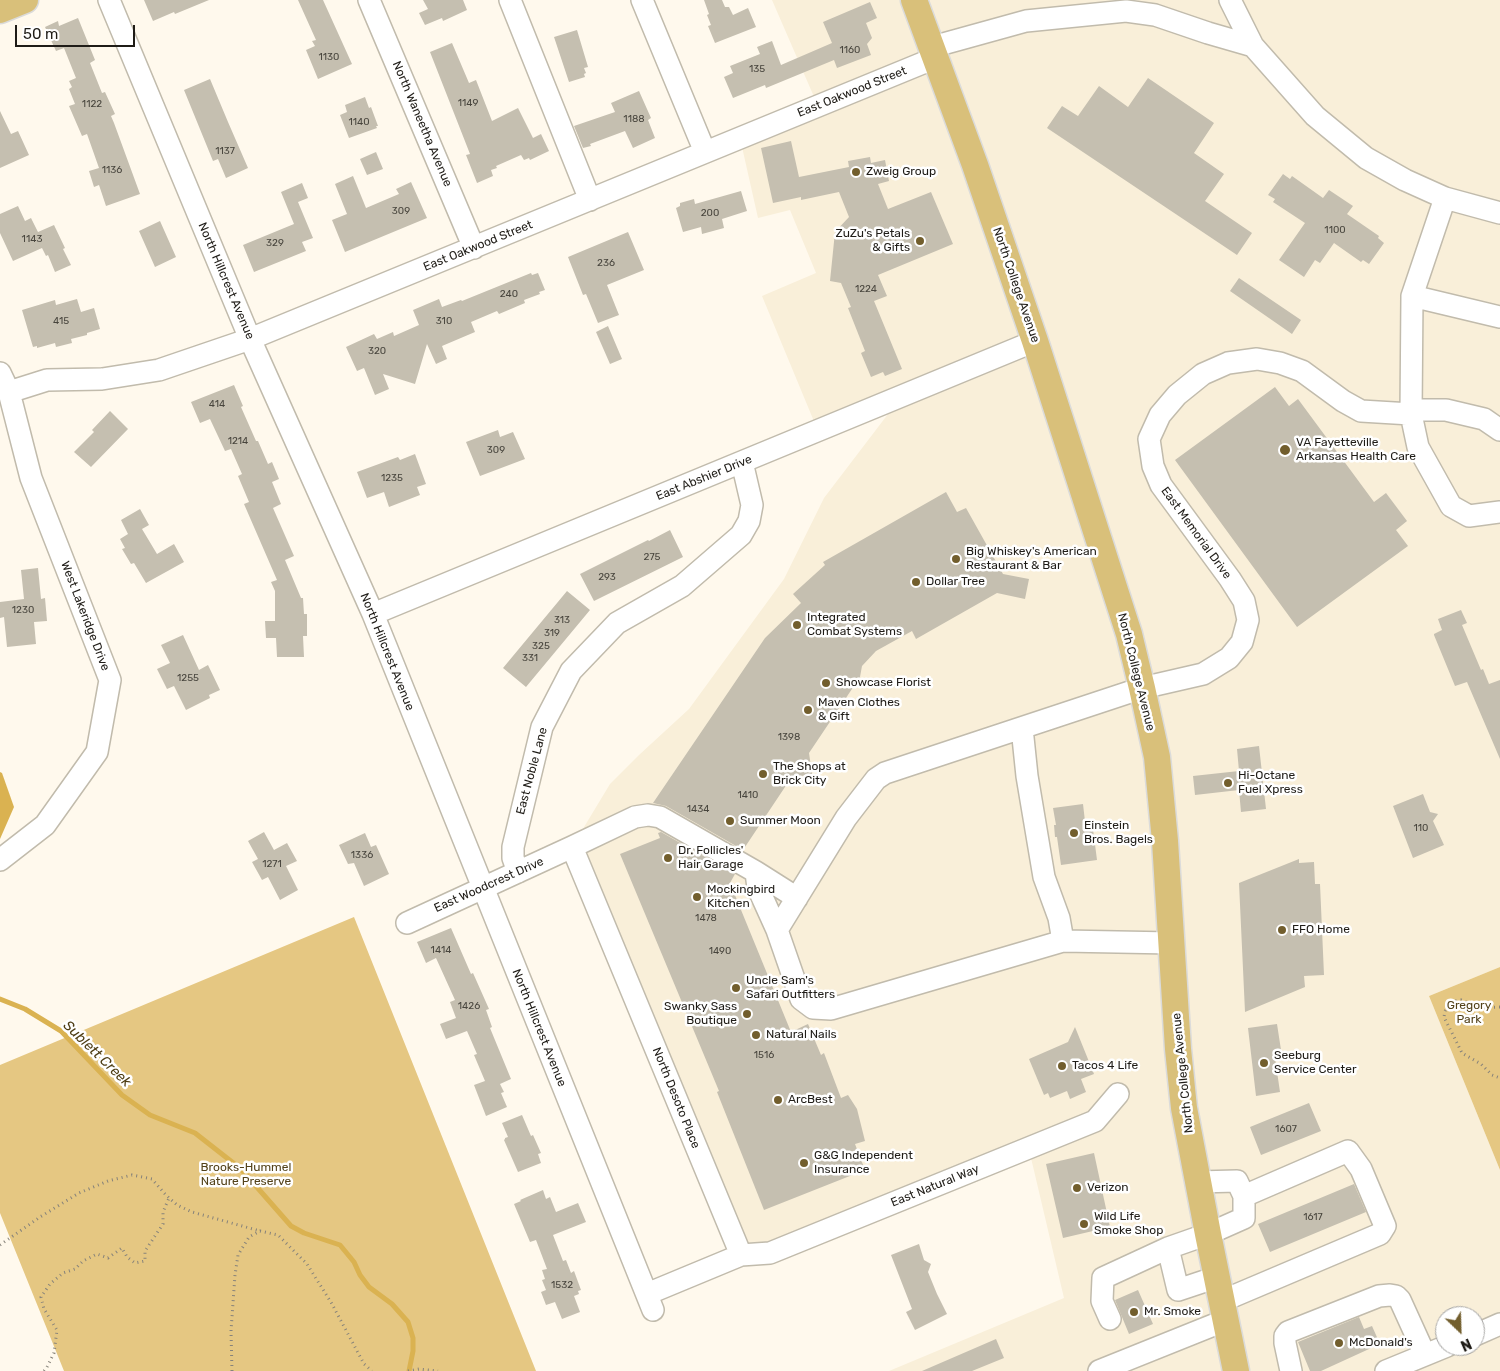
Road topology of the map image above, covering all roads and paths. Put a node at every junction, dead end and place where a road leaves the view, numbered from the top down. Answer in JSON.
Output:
{"nodes":[{"id":1,"x":25,"y":0,"type":"edge"},
{"id":2,"x":109,"y":0,"type":"edge"},
{"id":3,"x":369,"y":0,"type":"edge"},
{"id":4,"x":510,"y":0,"type":"edge"},
{"id":5,"x":642,"y":0,"type":"edge"},
{"id":6,"x":914,"y":0,"type":"edge"},
{"id":7,"x":1150,"y":0,"type":"edge"},
{"id":8,"x":1230,"y":0,"type":"edge"},
{"id":9,"x":0,"y":10,"type":"edge"},
{"id":10,"x":1126,"y":10,"type":"junction"},
{"id":11,"x":1253,"y":46,"type":"junction"},
{"id":12,"x":933,"y":52,"type":"junction"},
{"id":13,"x":705,"y":152,"type":"junction"},
{"id":14,"x":1445,"y":198,"type":"junction"},
{"id":15,"x":590,"y":200,"type":"junction"},
{"id":16,"x":1500,"y":213,"type":"edge"},
{"id":17,"x":474,"y":248,"type":"junction"},
{"id":18,"x":1412,"y":296,"type":"junction"},
{"id":19,"x":1500,"y":317,"type":"edge"},
{"id":20,"x":250,"y":339,"type":"junction"},
{"id":21,"x":1035,"y":341,"type":"junction"},
{"id":22,"x":0,"y":373,"type":"edge"},
{"id":23,"x":9,"y":392,"type":"junction"},
{"id":24,"x":1411,"y":412,"type":"junction"},
{"id":25,"x":1500,"y":430,"type":"edge"},
{"id":26,"x":742,"y":462,"type":"junction"},
{"id":27,"x":1500,"y":512,"type":"edge"},
{"id":28,"x":373,"y":614,"type":"junction"},
{"id":29,"x":1142,"y":688,"type":"junction"},
{"id":30,"x":1022,"y":728,"type":"junction"},
{"id":31,"x":572,"y":847,"type":"junction"},
{"id":32,"x":0,"y":860,"type":"edge"},
{"id":33,"x":518,"y":872,"type":"junction"},
{"id":34,"x":756,"y":872,"type":"junction"},
{"id":35,"x":482,"y":888,"type":"junction"},
{"id":36,"x":797,"y":898,"type":"junction"},
{"id":37,"x":407,"y":923,"type":"dead end"},
{"id":38,"x":777,"y":930,"type":"junction"},
{"id":39,"x":1063,"y":941,"type":"junction"},
{"id":40,"x":1172,"y":942,"type":"junction"},
{"id":41,"x":1500,"y":1007,"type":"edge"},
{"id":42,"x":1500,"y":1078,"type":"edge"},
{"id":43,"x":1118,"y":1094,"type":"dead end"},
{"id":44,"x":1198,"y":1182,"type":"junction"},
{"id":45,"x":1244,"y":1196,"type":"junction"},
{"id":46,"x":169,"y":1198,"type":"junction"},
{"id":47,"x":260,"y":1231,"type":"junction"},
{"id":48,"x":1208,"y":1234,"type":"junction"},
{"id":49,"x":0,"y":1245,"type":"edge"},
{"id":50,"x":1168,"y":1248,"type":"junction"},
{"id":51,"x":740,"y":1255,"type":"junction"},
{"id":52,"x":1221,"y":1299,"type":"junction"},
{"id":53,"x":1110,"y":1319,"type":"dead end"},
{"id":54,"x":1500,"y":1324,"type":"edge"},
{"id":55,"x":1485,"y":1331,"type":"edge"},
{"id":56,"x":1435,"y":1351,"type":"edge"},
{"id":57,"x":1425,"y":1355,"type":"junction"},
{"id":58,"x":1230,"y":1369,"type":"edge"},
{"id":59,"x":44,"y":1371,"type":"edge"},
{"id":60,"x":232,"y":1371,"type":"edge"},
{"id":61,"x":372,"y":1371,"type":"edge"},
{"id":62,"x":408,"y":1371,"type":"edge"},
{"id":63,"x":438,"y":1371,"type":"edge"},
{"id":64,"x":1099,"y":1371,"type":"edge"},
{"id":65,"x":1291,"y":1371,"type":"edge"},
{"id":66,"x":1386,"y":1371,"type":"edge"}],
"edges":[{"from":1,"to":9,"type":"main road"},
{"from":2,"to":20,"type":"street","name":"North Hillcrest Avenue"},
{"from":3,"to":17,"type":"street","name":"North Waneetha Avenue"},
{"from":4,"to":15,"type":"street"},
{"from":5,"to":13,"type":"street"},
{"from":6,"to":12,"type":"main road","name":"North College Avenue"},
{"from":7,"to":10,"type":"street"},
{"from":8,"to":11,"type":"street"},
{"from":10,"to":11,"type":"street"},
{"from":10,"to":12,"type":"street","name":"East Oakwood Street"},
{"from":11,"to":14,"type":"street"},
{"from":12,"to":13,"type":"street","name":"East Oakwood Street"},
{"from":12,"to":21,"type":"main road","name":"North College Avenue"},
{"from":13,"to":15,"type":"street","name":"East Oakwood Street"},
{"from":14,"to":16,"type":"street"},
{"from":14,"to":18,"type":"street"},
{"from":15,"to":17,"type":"street","name":"East Oakwood Street"},
{"from":17,"to":20,"type":"street","name":"East Oakwood Street"},
{"from":18,"to":19,"type":"street"},
{"from":18,"to":24,"type":"street"},
{"from":20,"to":23,"type":"street","name":"East Oakwood Street"},
{"from":20,"to":28,"type":"street","name":"North Hillcrest Avenue"},
{"from":21,"to":26,"type":"street","name":"East Abshier Drive"},
{"from":21,"to":29,"type":"main road","name":"North College Avenue"},
{"from":22,"to":23,"type":"street","name":"West Lakeridge Drive"},
{"from":23,"to":32,"type":"street","name":"West Lakeridge Drive"},
{"from":24,"to":25,"type":"street","name":"East Memorial Drive"},
{"from":24,"to":27,"type":"street"},
{"from":24,"to":29,"type":"street","name":"East Memorial Drive"},
{"from":26,"to":28,"type":"street","name":"East Abshier Drive"},
{"from":26,"to":33,"type":"street","name":"East Noble Lane"},
{"from":28,"to":35,"type":"street","name":"North Hillcrest Avenue"},
{"from":29,"to":30,"type":"street","name":"East Memorial Drive"},
{"from":29,"to":40,"type":"main road","name":"North College Avenue"},
{"from":30,"to":36,"type":"street","name":"East Memorial Drive"},
{"from":30,"to":39,"type":"street"},
{"from":31,"to":33,"type":"street","name":"East Woodcrest Drive"},
{"from":31,"to":34,"type":"street","name":"East Woodcrest Drive"},
{"from":31,"to":51,"type":"street","name":"North Desoto Place"},
{"from":33,"to":35,"type":"street","name":"East Woodcrest Drive"},
{"from":34,"to":36,"type":"street"},
{"from":34,"to":38,"type":"street"},
{"from":35,"to":37,"type":"street","name":"East Woodcrest Drive"},
{"from":35,"to":51,"type":"street","name":"North Hillcrest Avenue"},
{"from":36,"to":38,"type":"street","name":"East Memorial Drive"},
{"from":38,"to":39,"type":"street"},
{"from":39,"to":40,"type":"street"},
{"from":40,"to":44,"type":"main road","name":"North College Avenue"},
{"from":41,"to":42,"type":"path"},
{"from":43,"to":51,"type":"street","name":"East Natural Way"},
{"from":44,"to":45,"type":"street"},
{"from":44,"to":48,"type":"main road","name":"North College Avenue"},
{"from":45,"to":48,"type":"street"},
{"from":45,"to":52,"type":"street"},
{"from":46,"to":47,"type":"path"},
{"from":46,"to":49,"type":"path"},
{"from":46,"to":59,"type":"path"},
{"from":47,"to":60,"type":"path"},
{"from":47,"to":61,"type":"path"},
{"from":48,"to":50,"type":"street"},
{"from":48,"to":52,"type":"main road","name":"North College Avenue"},
{"from":50,"to":52,"type":"street"},
{"from":50,"to":53,"type":"street"},
{"from":52,"to":58,"type":"main road","name":"North College Avenue"},
{"from":52,"to":64,"type":"street"},
{"from":54,"to":55,"type":"street"},
{"from":56,"to":57,"type":"street"},
{"from":57,"to":65,"type":"street"},
{"from":57,"to":66,"type":"street"},
{"from":62,"to":63,"type":"path"}]}
